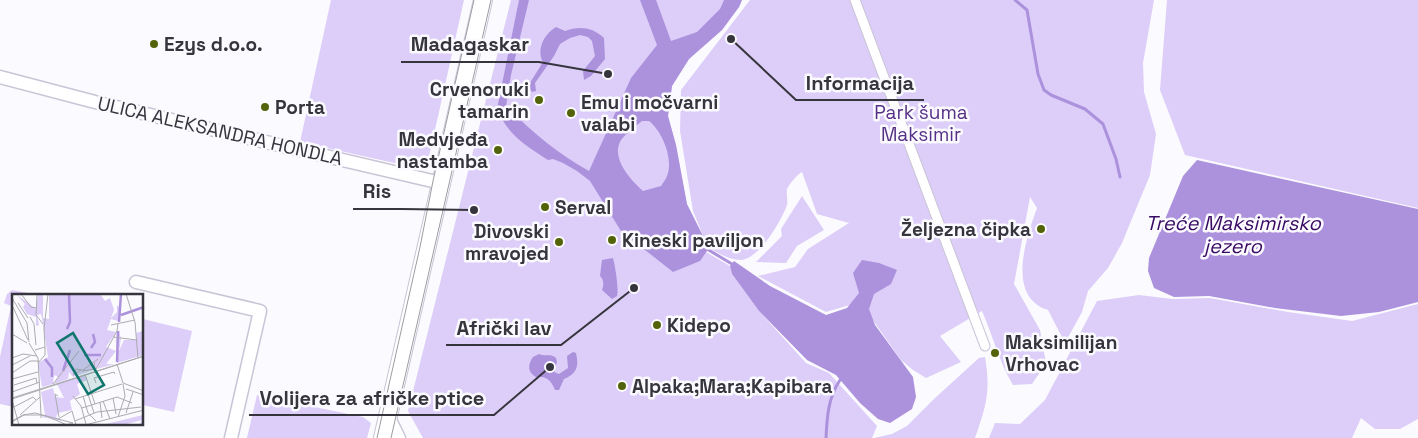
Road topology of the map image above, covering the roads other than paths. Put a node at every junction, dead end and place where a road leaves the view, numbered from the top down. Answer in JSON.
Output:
{"nodes":[{"id":1,"x":483,"y":0,"type":"edge"},
{"id":2,"x":855,"y":0,"type":"edge"},
{"id":3,"x":0,"y":77,"type":"edge"},
{"id":4,"x":441,"y":183,"type":"junction"},
{"id":5,"x":136,"y":282,"type":"dead end"},
{"id":6,"x":985,"y":346,"type":"dead end"},
{"id":7,"x":388,"y":415,"type":"junction"},
{"id":8,"x":230,"y":438,"type":"edge"},
{"id":9,"x":383,"y":438,"type":"edge"},
{"id":10,"x":399,"y":438,"type":"edge"}],
"edges":[{"from":1,"to":4,"type":"main road"},
{"from":2,"to":6,"type":"street"},
{"from":3,"to":4,"type":"street","name":"ULICA ALEKSANDRA HONDLA"},
{"from":4,"to":7,"type":"main road"},
{"from":5,"to":8,"type":"street"},
{"from":7,"to":9,"type":"main road"},
{"from":7,"to":10,"type":"street"}]}
